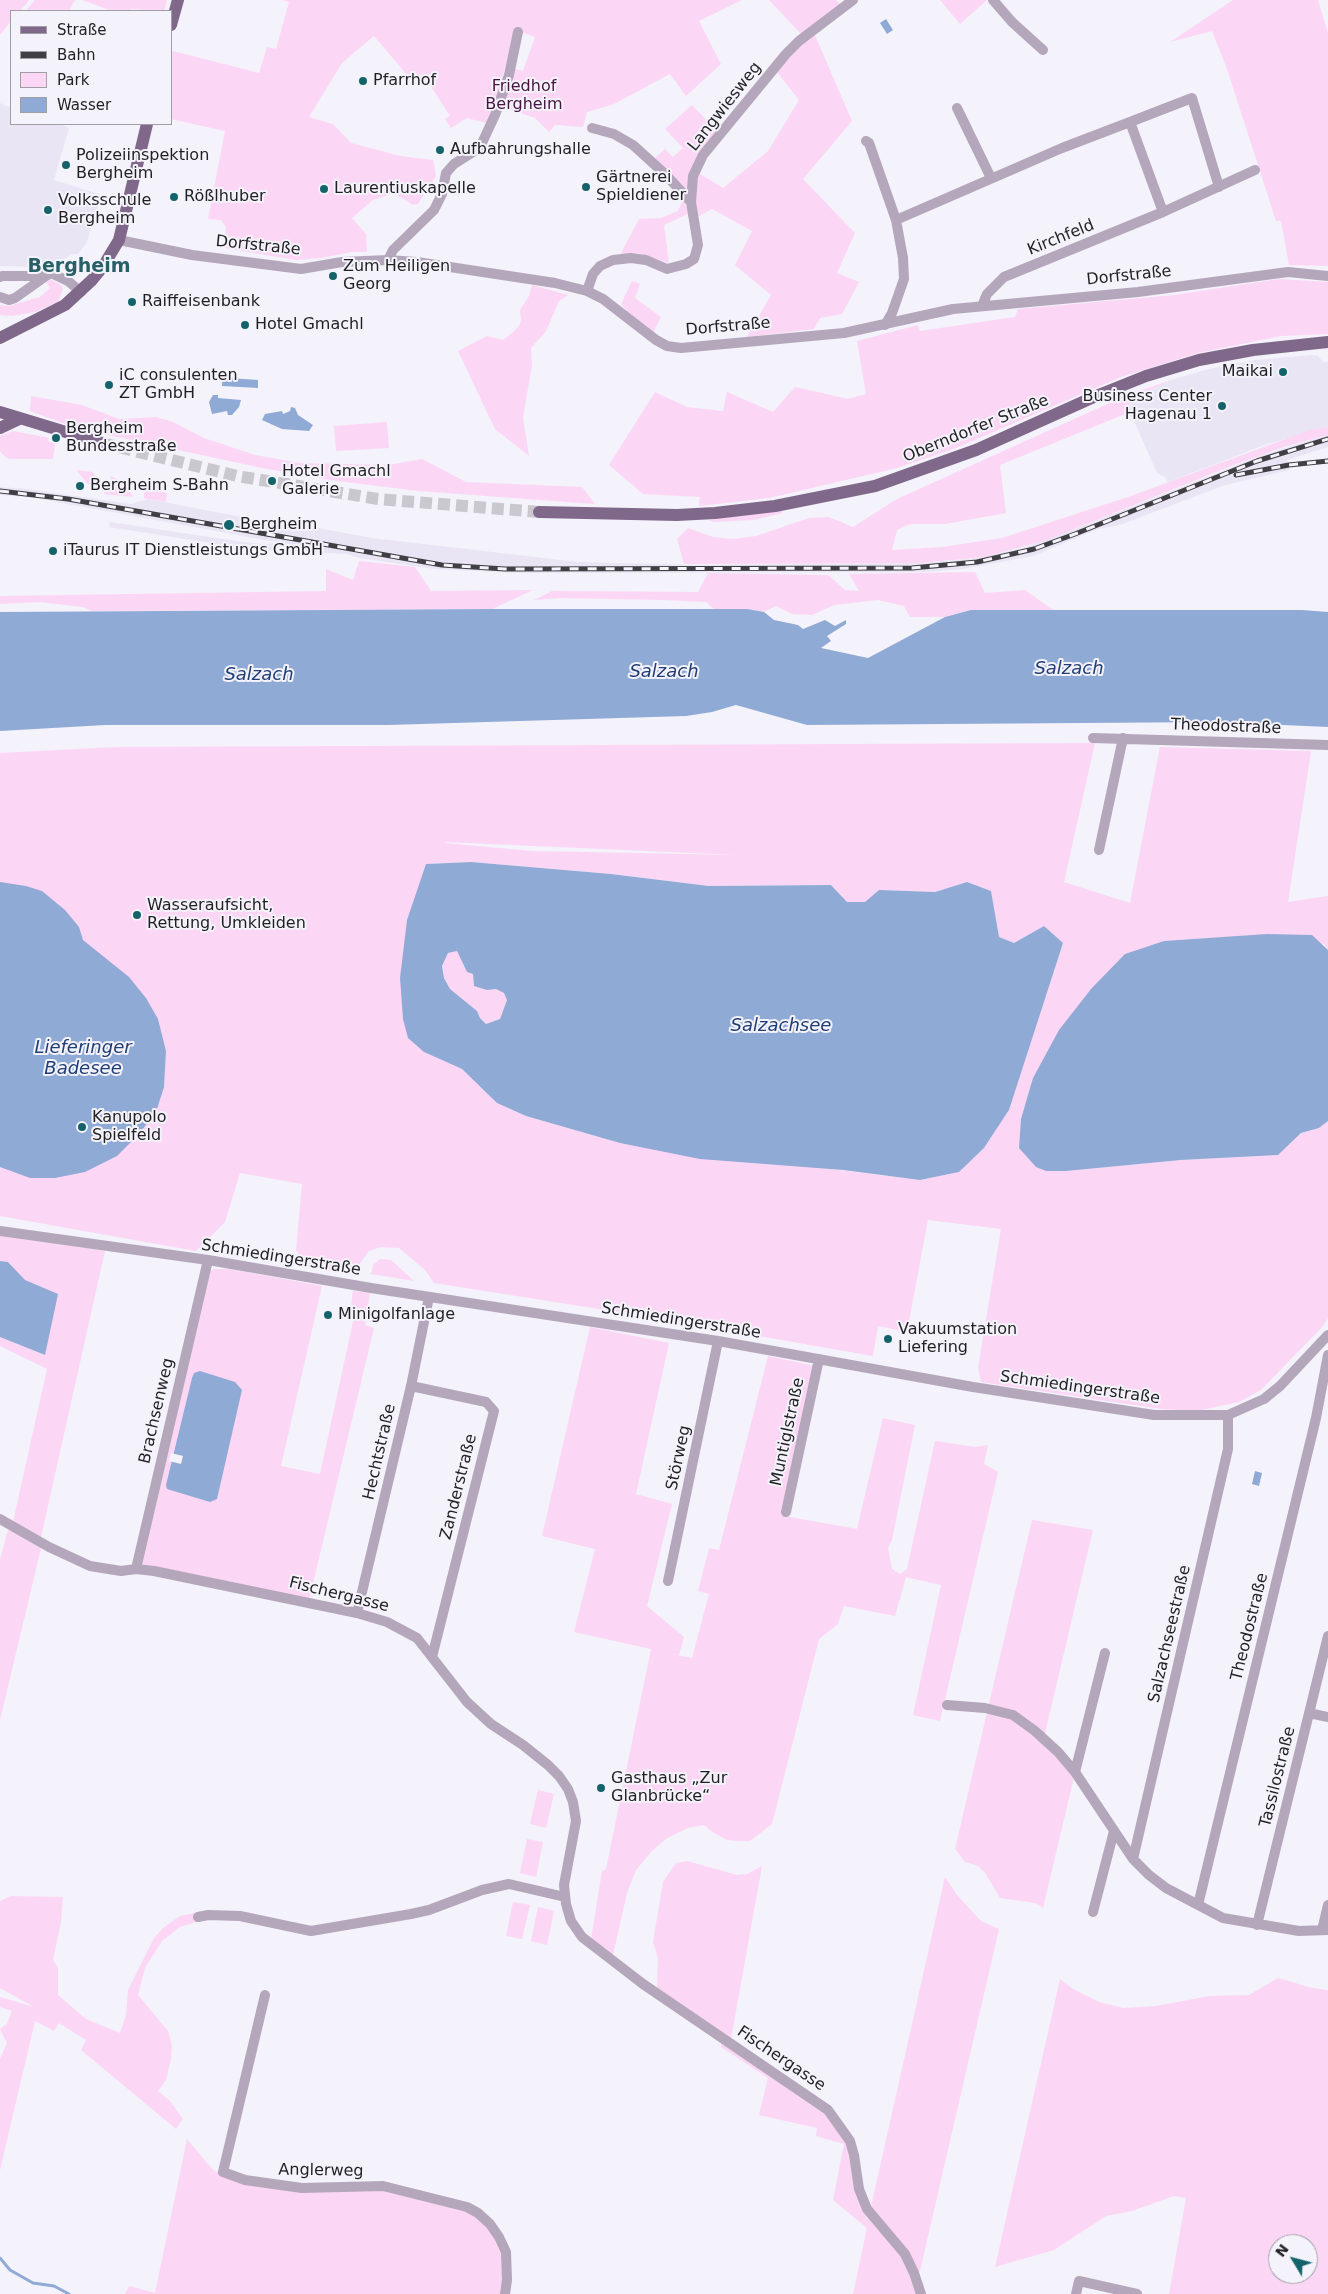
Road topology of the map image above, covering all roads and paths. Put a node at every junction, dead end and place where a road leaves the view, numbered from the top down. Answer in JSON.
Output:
{"nodes":[{"id":1,"x":178,"y":0,"type":"edge"},
{"id":2,"x":853,"y":0,"type":"edge"},
{"id":3,"x":993,"y":0,"type":"edge"},
{"id":4,"x":172,"y":21,"type":"edge"},
{"id":5,"x":518,"y":32,"type":"dead end"},
{"id":6,"x":1043,"y":50,"type":"dead end"},
{"id":7,"x":957,"y":108,"type":"dead end"},
{"id":8,"x":1130,"y":122,"type":"junction"},
{"id":9,"x":147,"y":125,"type":"edge"},
{"id":10,"x":592,"y":128,"type":"dead end"},
{"id":11,"x":866,"y":140,"type":"dead end"},
{"id":12,"x":1255,"y":170,"type":"dead end"},
{"id":13,"x":991,"y":178,"type":"junction"},
{"id":14,"x":1219,"y":187,"type":"junction"},
{"id":15,"x":691,"y":202,"type":"junction"},
{"id":16,"x":1163,"y":212,"type":"junction"},
{"id":17,"x":896,"y":220,"type":"junction"},
{"id":18,"x":119,"y":240,"type":"junction"},
{"id":19,"x":388,"y":260,"type":"junction"},
{"id":20,"x":1,"y":276,"type":"edge"},
{"id":21,"x":46,"y":276,"type":"junction"},
{"id":22,"x":1328,"y":276,"type":"edge"},
{"id":23,"x":587,"y":291,"type":"junction"},
{"id":24,"x":81,"y":292,"type":"junction"},
{"id":25,"x":0,"y":297,"type":"edge"},
{"id":26,"x":982,"y":306,"type":"junction"},
{"id":27,"x":885,"y":325,"type":"junction"},
{"id":28,"x":2,"y":334,"type":"edge"},
{"id":29,"x":1328,"y":342,"type":"edge"},
{"id":30,"x":0,"y":412,"type":"edge"},
{"id":31,"x":19,"y":418,"type":"junction"},
{"id":32,"x":0,"y":428,"type":"edge"},
{"id":33,"x":102,"y":443,"type":"tunnel mouth"},
{"id":34,"x":539,"y":512,"type":"tunnel mouth"},
{"id":35,"x":1093,"y":738,"type":"dead end"},
{"id":36,"x":1123,"y":738,"type":"junction"},
{"id":37,"x":1328,"y":745,"type":"edge"},
{"id":38,"x":1099,"y":850,"type":"dead end"},
{"id":39,"x":0,"y":1231,"type":"edge"},
{"id":40,"x":208,"y":1260,"type":"junction"},
{"id":41,"x":429,"y":1297,"type":"junction"},
{"id":42,"x":1328,"y":1335,"type":"edge"},
{"id":43,"x":718,"y":1341,"type":"junction"},
{"id":44,"x":1328,"y":1355,"type":"edge"},
{"id":45,"x":819,"y":1359,"type":"junction"},
{"id":46,"x":411,"y":1386,"type":"junction"},
{"id":47,"x":1228,"y":1415,"type":"junction"},
{"id":48,"x":786,"y":1512,"type":"dead end"},
{"id":49,"x":0,"y":1520,"type":"edge"},
{"id":50,"x":136,"y":1569,"type":"junction"},
{"id":51,"x":668,"y":1581,"type":"dead end"},
{"id":52,"x":357,"y":1613,"type":"junction"},
{"id":53,"x":1328,"y":1636,"type":"edge"},
{"id":54,"x":1105,"y":1653,"type":"dead end"},
{"id":55,"x":432,"y":1656,"type":"junction"},
{"id":56,"x":947,"y":1704,"type":"dead end"},
{"id":57,"x":1309,"y":1713,"type":"junction"},
{"id":58,"x":1328,"y":1718,"type":"edge"},
{"id":59,"x":1075,"y":1772,"type":"junction"},
{"id":60,"x":1114,"y":1831,"type":"junction"},
{"id":61,"x":1132,"y":1859,"type":"junction"},
{"id":62,"x":565,"y":1897,"type":"junction"},
{"id":63,"x":1198,"y":1905,"type":"junction"},
{"id":64,"x":1328,"y":1905,"type":"edge"},
{"id":65,"x":1093,"y":1912,"type":"dead end"},
{"id":66,"x":198,"y":1917,"type":"dead end"},
{"id":67,"x":1257,"y":1925,"type":"junction"},
{"id":68,"x":1325,"y":1930,"type":"edge"},
{"id":69,"x":265,"y":1995,"type":"dead end"},
{"id":70,"x":505,"y":2294,"type":"edge"},
{"id":71,"x":921,"y":2294,"type":"edge"},
{"id":72,"x":1076,"y":2294,"type":"edge"},
{"id":73,"x":1136,"y":2294,"type":"edge"}],
"edges":[{"from":1,"to":4,"type":"main road"},
{"from":2,"to":15,"type":"street","name":"Langwiesweg"},
{"from":3,"to":6,"type":"street"},
{"from":5,"to":19,"type":"street"},
{"from":7,"to":13,"type":"street"},
{"from":8,"to":13,"type":"street"},
{"from":8,"to":14,"type":"street"},
{"from":8,"to":16,"type":"street"},
{"from":9,"to":18,"type":"main road"},
{"from":10,"to":15,"type":"street"},
{"from":11,"to":17,"type":"street"},
{"from":12,"to":14,"type":"street","name":"Kirchfeld"},
{"from":13,"to":17,"type":"street"},
{"from":14,"to":16,"type":"street","name":"Kirchfeld"},
{"from":15,"to":23,"type":"street","name":"Langwiesweg"},
{"from":16,"to":26,"type":"street","name":"Kirchfeld"},
{"from":17,"to":27,"type":"street"},
{"from":18,"to":19,"type":"street","name":"Dorfstraße"},
{"from":18,"to":24,"type":"main road"},
{"from":19,"to":23,"type":"street","name":"Dorfstraße"},
{"from":20,"to":21,"type":"street"},
{"from":21,"to":24,"type":"street"},
{"from":21,"to":25,"type":"street"},
{"from":22,"to":26,"type":"street","name":"Dorfstraße"},
{"from":23,"to":27,"type":"street","name":"Dorfstraße"},
{"from":24,"to":28,"type":"main road"},
{"from":26,"to":27,"type":"street","name":"Dorfstraße"},
{"from":29,"to":34,"type":"main road","name":"Oberndorfer Straße"},
{"from":30,"to":31,"type":"main road"},
{"from":31,"to":32,"type":"main road"},
{"from":31,"to":33,"type":"main road"},
{"from":35,"to":36,"type":"street","name":"Theodostraße"},
{"from":36,"to":37,"type":"street","name":"Theodostraße"},
{"from":36,"to":38,"type":"street"},
{"from":39,"to":40,"type":"street","name":"Schmiedingerstraße"},
{"from":40,"to":41,"type":"street","name":"Schmiedingerstraße"},
{"from":40,"to":50,"type":"street","name":"Brachsenweg"},
{"from":41,"to":43,"type":"street","name":"Schmiedingerstraße"},
{"from":41,"to":46,"type":"street","name":"Hechtstraße"},
{"from":42,"to":47,"type":"street","name":"Schmiedingerstraße"},
{"from":43,"to":45,"type":"street","name":"Schmiedingerstraße"},
{"from":43,"to":51,"type":"street","name":"Störweg"},
{"from":44,"to":63,"type":"street","name":"Theodostraße"},
{"from":45,"to":47,"type":"street","name":"Schmiedingerstraße"},
{"from":45,"to":48,"type":"street","name":"Muntiglstraße"},
{"from":46,"to":52,"type":"street","name":"Hechtstraße"},
{"from":46,"to":55,"type":"street","name":"Zanderstraße"},
{"from":47,"to":61,"type":"street","name":"Salzachseestraße"},
{"from":49,"to":50,"type":"street","name":"Fischergasse"},
{"from":50,"to":52,"type":"street","name":"Fischergasse"},
{"from":52,"to":55,"type":"street","name":"Fischergasse"},
{"from":53,"to":57,"type":"street","name":"Tassilostraße"},
{"from":54,"to":59,"type":"street"},
{"from":55,"to":62,"type":"street","name":"Fischergasse"},
{"from":56,"to":59,"type":"street"},
{"from":57,"to":58,"type":"street"},
{"from":57,"to":67,"type":"street","name":"Tassilostraße"},
{"from":59,"to":60,"type":"street"},
{"from":60,"to":61,"type":"street"},
{"from":60,"to":65,"type":"street"},
{"from":61,"to":63,"type":"street"},
{"from":62,"to":66,"type":"street"},
{"from":62,"to":71,"type":"street","name":"Fischergasse"},
{"from":63,"to":67,"type":"street"},
{"from":64,"to":68,"type":"street"},
{"from":67,"to":68,"type":"street"},
{"from":69,"to":70,"type":"street","name":"Anglerweg"},
{"from":72,"to":73,"type":"street"}]}
